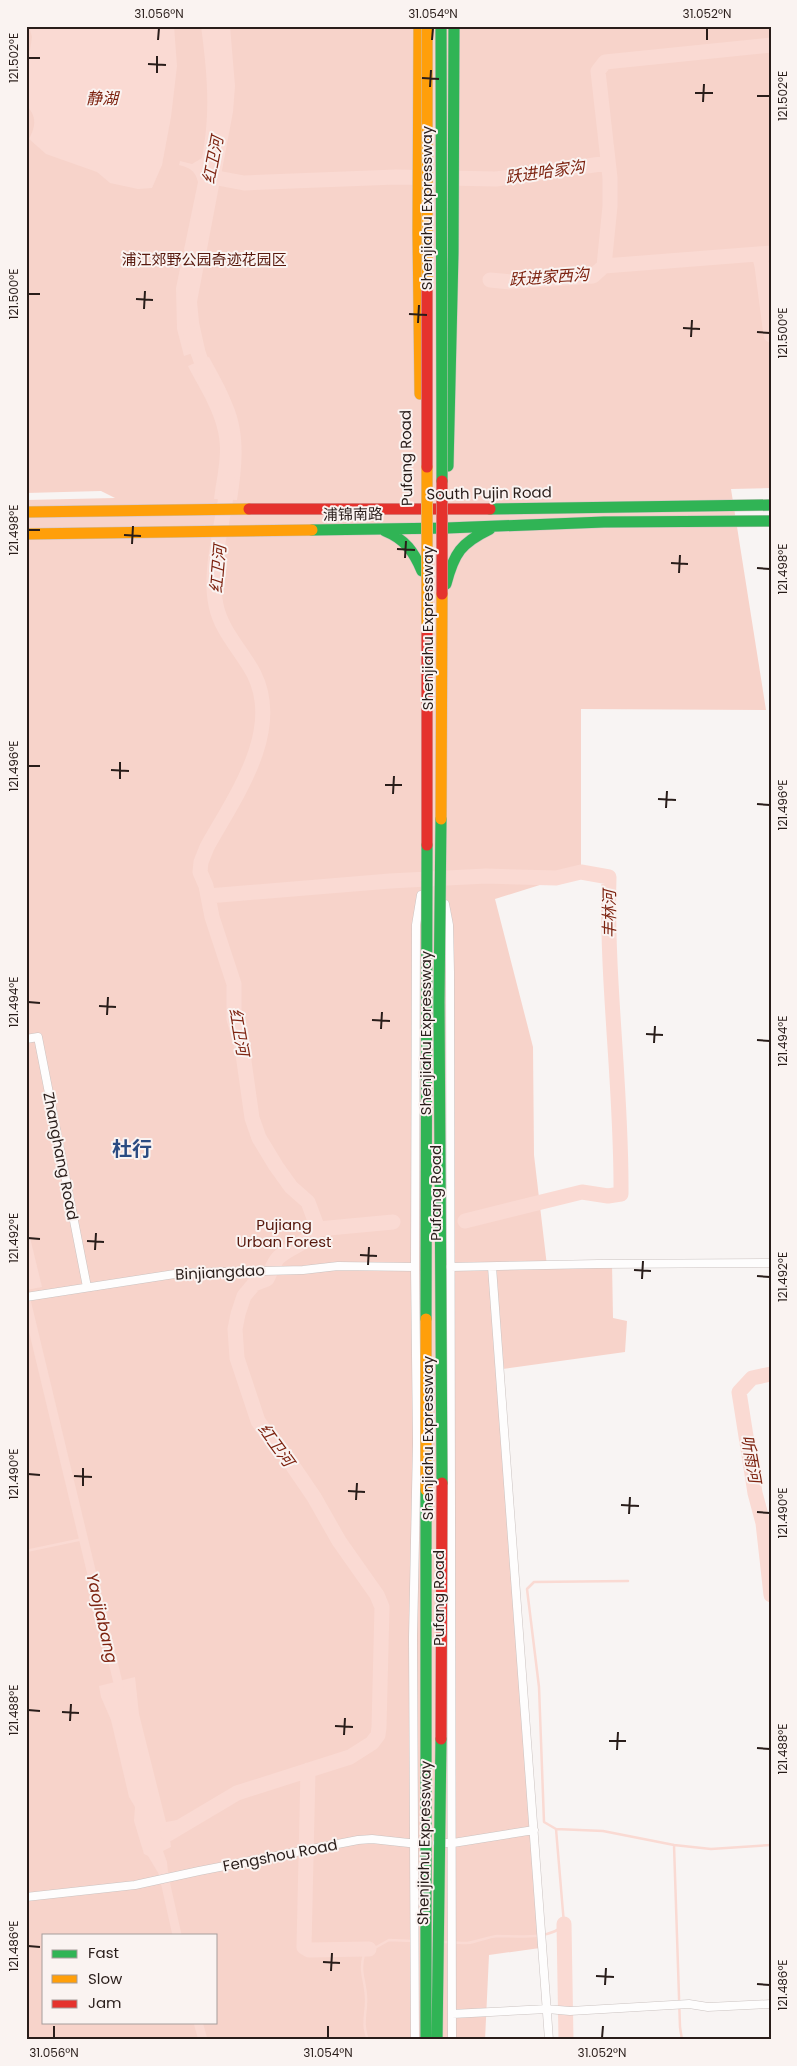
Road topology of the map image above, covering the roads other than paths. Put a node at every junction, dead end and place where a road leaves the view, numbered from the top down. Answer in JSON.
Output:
{"nodes":[{"id":1,"x":419,"y":26,"type":"edge"},
{"id":2,"x":427,"y":26,"type":"edge"},
{"id":3,"x":441,"y":26,"type":"edge"},
{"id":4,"x":454,"y":26,"type":"edge"},
{"id":5,"x":771,"y":505,"type":"edge"},
{"id":6,"x":422,"y":509,"type":"junction"},
{"id":7,"x":447,"y":509,"type":"junction"},
{"id":8,"x":26,"y":512,"type":"edge"},
{"id":9,"x":771,"y":522,"type":"edge"},
{"id":10,"x":499,"y":526,"type":"junction"},
{"id":11,"x":422,"y":528,"type":"junction"},
{"id":12,"x":447,"y":528,"type":"junction"},
{"id":13,"x":379,"y":529,"type":"junction"},
{"id":14,"x":26,"y":534,"type":"edge"},
{"id":15,"x":422,"y":571,"type":"junction"},
{"id":16,"x":446,"y":584,"type":"junction"},
{"id":17,"x":443,"y":885,"type":"junction"},
{"id":18,"x":422,"y":887,"type":"junction"},
{"id":19,"x":26,"y":1039,"type":"edge"},
{"id":20,"x":771,"y":1263,"type":"edge"},
{"id":21,"x":415,"y":1267,"type":"junction"},
{"id":22,"x":450,"y":1267,"type":"junction"},
{"id":23,"x":492,"y":1267,"type":"junction"},
{"id":24,"x":87,"y":1287,"type":"junction"},
{"id":25,"x":26,"y":1297,"type":"edge"},
{"id":26,"x":534,"y":1830,"type":"junction"},
{"id":27,"x":422,"y":1833,"type":"dead end"},
{"id":28,"x":442,"y":1833,"type":"dead end"},
{"id":29,"x":453,"y":1843,"type":"junction"},
{"id":30,"x":414,"y":1844,"type":"junction"},
{"id":31,"x":442,"y":1856,"type":"dead end"},
{"id":32,"x":422,"y":1858,"type":"dead end"},
{"id":33,"x":26,"y":1897,"type":"edge"},
{"id":34,"x":771,"y":2004,"type":"edge"},
{"id":35,"x":551,"y":2010,"type":"junction"},
{"id":36,"x":452,"y":2014,"type":"junction"},
{"id":37,"x":415,"y":2040,"type":"edge"},
{"id":38,"x":425,"y":2040,"type":"edge"},
{"id":39,"x":439,"y":2040,"type":"edge"},
{"id":40,"x":452,"y":2040,"type":"edge"},
{"id":41,"x":549,"y":2040,"type":"edge"}],
"edges":[{"from":1,"to":6,"type":"main road","name":"Pufang Road"},
{"from":2,"to":38,"type":"main road","name":"Shenjiahu Expressway","bridge":true},
{"from":3,"to":39,"type":"main road","name":"Shenjiahu Expressway","bridge":true},
{"from":4,"to":7,"type":"main road","name":"Pufang Road"},
{"from":5,"to":7,"type":"main road","name":"South Pujin Road"},
{"from":6,"to":7,"type":"main road","name":"South Pujin Road"},
{"from":6,"to":8,"type":"main road","name":"South Pujin Road"},
{"from":6,"to":11,"type":"main road","name":"Pufang Road"},
{"from":7,"to":12,"type":"main road","name":"Pufang Road"},
{"from":9,"to":10,"type":"main road","name":"浦锦南路"},
{"from":10,"to":12,"type":"main road","name":"浦锦南路"},
{"from":10,"to":16,"type":"main road"},
{"from":11,"to":12,"type":"main road","name":"浦锦南路"},
{"from":11,"to":13,"type":"main road","name":"浦锦南路"},
{"from":11,"to":15,"type":"main road","name":"Pufang Road"},
{"from":12,"to":16,"type":"main road","name":"Pufang Road"},
{"from":13,"to":14,"type":"main road","name":"浦锦南路"},
{"from":13,"to":15,"type":"main road"},
{"from":15,"to":18,"type":"main road","name":"Pufang Road"},
{"from":16,"to":17,"type":"main road","name":"Pufang Road","bridge":true},
{"from":17,"to":22,"type":"street","name":"Pufang Road"},
{"from":17,"to":28,"type":"main road","name":"Pufang Road","bridge":true},
{"from":18,"to":21,"type":"street","name":"Pufang Road"},
{"from":18,"to":27,"type":"main road","name":"Pufang Road"},
{"from":19,"to":24,"type":"street","name":"Zhanghang Road"},
{"from":20,"to":23,"type":"street"},
{"from":21,"to":24,"type":"street","name":"Binjiangdao"},
{"from":21,"to":30,"type":"street","name":"Pufang Road"},
{"from":22,"to":23,"type":"street"},
{"from":22,"to":29,"type":"street","name":"Pufang Road"},
{"from":23,"to":26,"type":"street"},
{"from":24,"to":25,"type":"street","name":"Binjiangdao"},
{"from":26,"to":29,"type":"street","name":"Fengshou Road"},
{"from":26,"to":35,"type":"street"},
{"from":29,"to":30,"type":"street","name":"Fengshou Road"},
{"from":29,"to":36,"type":"street","name":"Pufang Road"},
{"from":30,"to":33,"type":"street","name":"Fengshou Road"},
{"from":30,"to":37,"type":"street","name":"Pufang Road"},
{"from":31,"to":39,"type":"main road","bridge":true},
{"from":32,"to":38,"type":"main road","bridge":true},
{"from":34,"to":35,"type":"street"},
{"from":35,"to":36,"type":"street"},
{"from":35,"to":41,"type":"street"},
{"from":36,"to":40,"type":"street","name":"Pufang Road"}]}
